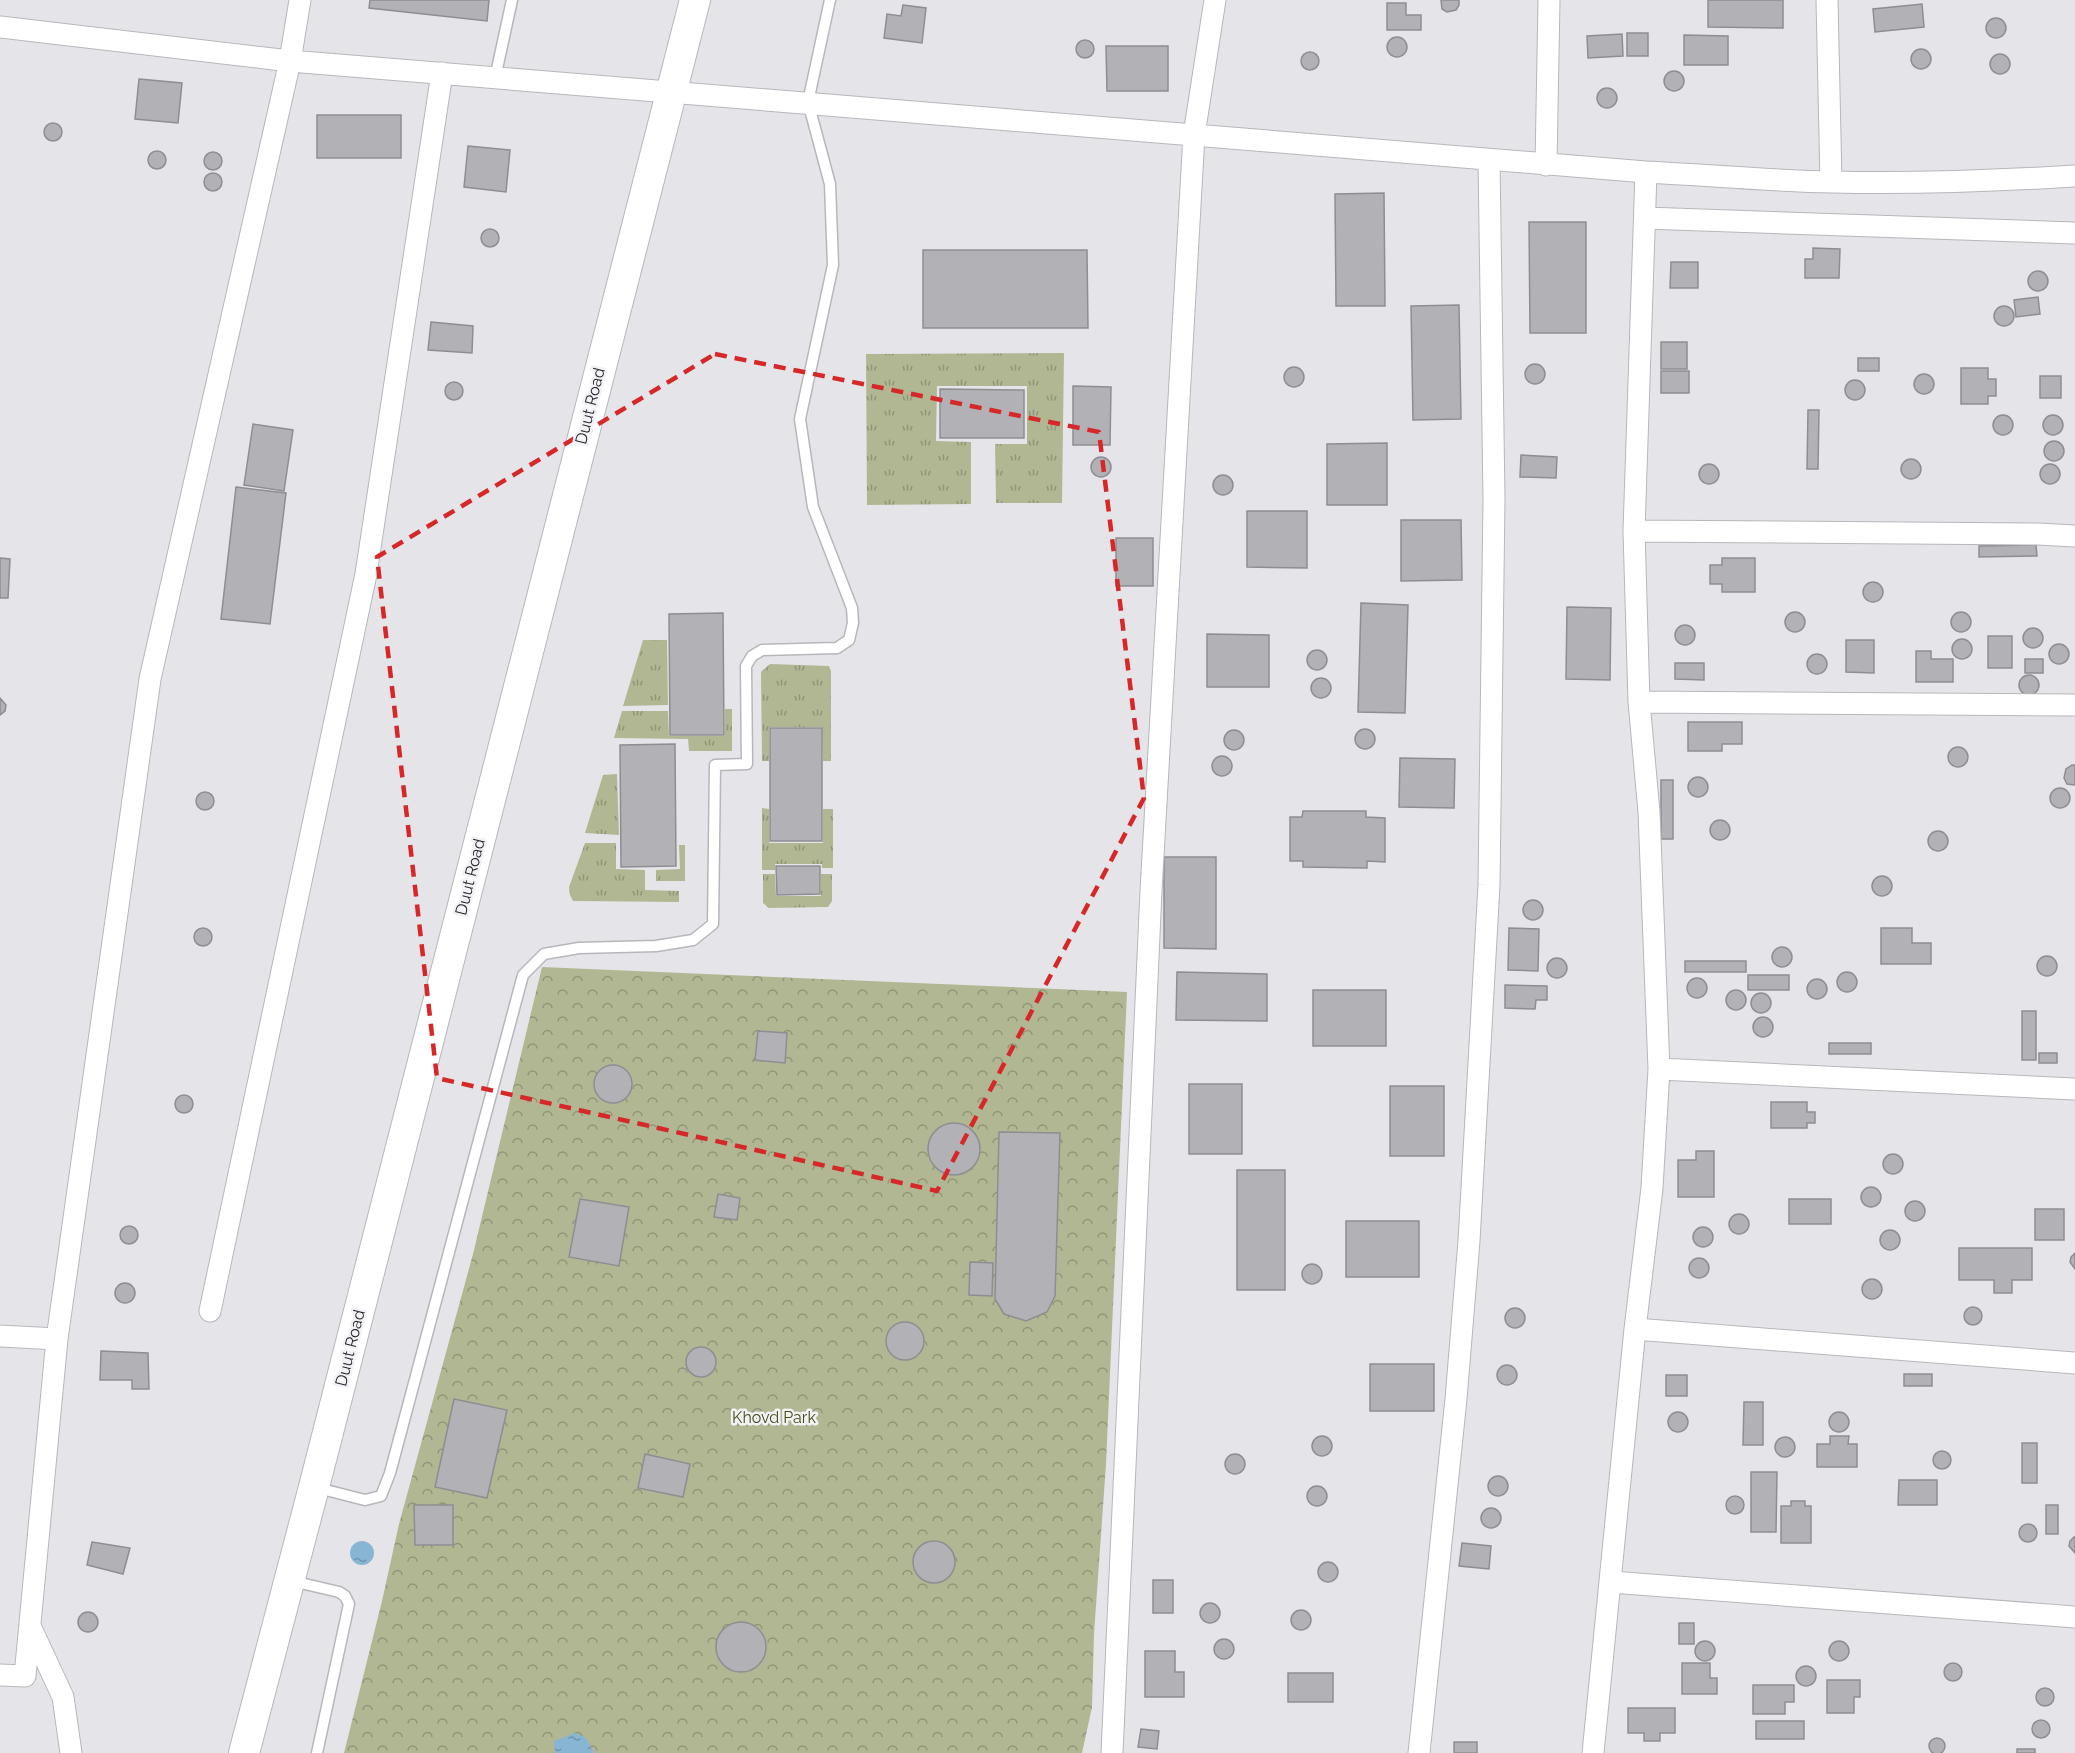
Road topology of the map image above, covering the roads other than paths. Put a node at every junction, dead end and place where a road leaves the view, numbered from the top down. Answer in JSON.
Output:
{"nodes":[{"id":1,"x":300,"y":0,"type":"edge"},
{"id":2,"x":512,"y":0,"type":"edge"},
{"id":3,"x":695,"y":0,"type":"edge"},
{"id":4,"x":830,"y":0,"type":"edge"},
{"id":5,"x":1215,"y":0,"type":"edge"},
{"id":6,"x":1549,"y":0,"type":"edge"},
{"id":7,"x":1827,"y":0,"type":"edge"},
{"id":8,"x":0,"y":27,"type":"edge"},
{"id":9,"x":290,"y":61,"type":"junction"},
{"id":10,"x":441,"y":73,"type":"junction"},
{"id":11,"x":495,"y":78,"type":"junction"},
{"id":12,"x":670,"y":92,"type":"junction"},
{"id":13,"x":807,"y":102,"type":"junction"},
{"id":14,"x":1194,"y":135,"type":"junction"},
{"id":15,"x":1489,"y":160,"type":"junction"},
{"id":16,"x":1546,"y":165,"type":"junction"},
{"id":17,"x":1646,"y":172,"type":"junction"},
{"id":18,"x":2075,"y":176,"type":"edge"},
{"id":19,"x":1831,"y":182,"type":"junction"},
{"id":20,"x":1645,"y":218,"type":"junction"},
{"id":21,"x":2075,"y":233,"type":"edge"},
{"id":22,"x":1634,"y":531,"type":"junction"},
{"id":23,"x":2075,"y":536,"type":"edge"},
{"id":24,"x":1639,"y":702,"type":"junction"},
{"id":25,"x":2075,"y":705,"type":"edge"},
{"id":26,"x":1659,"y":1069,"type":"junction"},
{"id":27,"x":2075,"y":1089,"type":"edge"},
{"id":28,"x":210,"y":1311,"type":"dead end"},
{"id":29,"x":1635,"y":1329,"type":"junction"},
{"id":30,"x":0,"y":1336,"type":"edge"},
{"id":31,"x":57,"y":1339,"type":"junction"},
{"id":32,"x":2075,"y":1363,"type":"edge"},
{"id":33,"x":314,"y":1487,"type":"junction"},
{"id":34,"x":289,"y":1580,"type":"junction"},
{"id":35,"x":1611,"y":1582,"type":"junction"},
{"id":36,"x":2075,"y":1617,"type":"edge"},
{"id":37,"x":30,"y":1625,"type":"junction"},
{"id":38,"x":0,"y":1675,"type":"edge"},
{"id":39,"x":71,"y":1753,"type":"edge"},
{"id":40,"x":244,"y":1753,"type":"edge"},
{"id":41,"x":317,"y":1753,"type":"edge"},
{"id":42,"x":1112,"y":1753,"type":"edge"},
{"id":43,"x":1419,"y":1753,"type":"edge"},
{"id":44,"x":1593,"y":1753,"type":"edge"}],
"edges":[{"from":1,"to":9,"type":"street"},
{"from":2,"to":11,"type":"lane"},
{"from":3,"to":12,"type":"main road","name":"Duut Road"},
{"from":4,"to":13,"type":"lane"},
{"from":5,"to":14,"type":"street"},
{"from":6,"to":16,"type":"street"},
{"from":7,"to":19,"type":"street"},
{"from":8,"to":9,"type":"street"},
{"from":9,"to":10,"type":"street"},
{"from":9,"to":31,"type":"street"},
{"from":10,"to":11,"type":"street"},
{"from":10,"to":28,"type":"street"},
{"from":11,"to":12,"type":"street"},
{"from":12,"to":13,"type":"street"},
{"from":12,"to":33,"type":"main road","name":"Duut Road"},
{"from":13,"to":14,"type":"street"},
{"from":13,"to":33,"type":"lane"},
{"from":14,"to":15,"type":"street"},
{"from":14,"to":42,"type":"street"},
{"from":15,"to":16,"type":"street"},
{"from":15,"to":43,"type":"street"},
{"from":16,"to":17,"type":"street"},
{"from":17,"to":19,"type":"street"},
{"from":17,"to":20,"type":"street"},
{"from":18,"to":19,"type":"street"},
{"from":20,"to":21,"type":"street"},
{"from":20,"to":22,"type":"street"},
{"from":22,"to":23,"type":"street"},
{"from":22,"to":24,"type":"street"},
{"from":24,"to":25,"type":"street"},
{"from":24,"to":26,"type":"street"},
{"from":26,"to":27,"type":"street"},
{"from":26,"to":29,"type":"street"},
{"from":29,"to":32,"type":"street"},
{"from":29,"to":35,"type":"street"},
{"from":30,"to":31,"type":"street"},
{"from":31,"to":37,"type":"street"},
{"from":33,"to":34,"type":"main road","name":"Duut Road"},
{"from":34,"to":40,"type":"main road","name":"Duut Road"},
{"from":34,"to":41,"type":"lane"},
{"from":35,"to":36,"type":"street"},
{"from":35,"to":44,"type":"street"},
{"from":37,"to":38,"type":"street"},
{"from":37,"to":39,"type":"street"}]}
